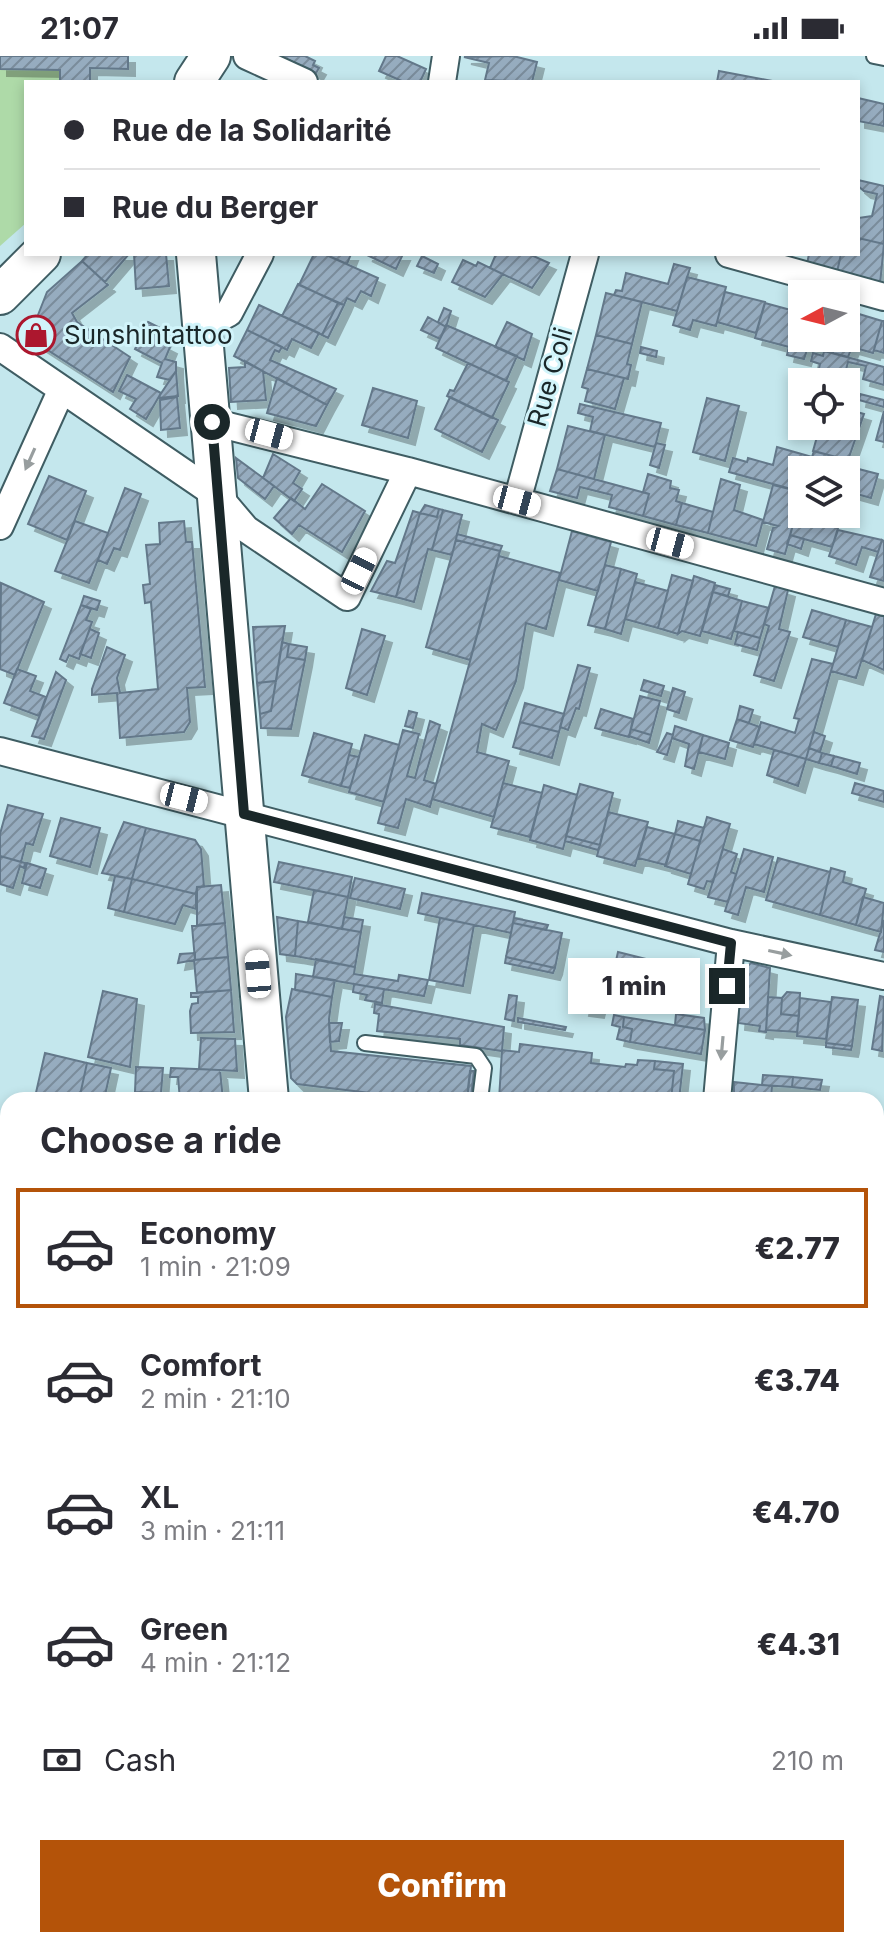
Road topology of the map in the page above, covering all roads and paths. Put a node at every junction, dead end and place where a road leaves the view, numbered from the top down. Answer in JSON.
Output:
{"nodes":[{"id":1,"x":181,"y":56,"type":"edge"},
{"id":2,"x":211,"y":56,"type":"edge"},
{"id":3,"x":247,"y":56,"type":"edge"},
{"id":4,"x":446,"y":56,"type":"edge"},
{"id":5,"x":874,"y":56,"type":"edge"},
{"id":6,"x":884,"y":58,"type":"edge"},
{"id":7,"x":182,"y":80,"type":"edge"},
{"id":8,"x":195,"y":80,"type":"edge"},
{"id":9,"x":300,"y":80,"type":"edge"},
{"id":10,"x":442,"y":80,"type":"edge"},
{"id":11,"x":39,"y":256,"type":"edge"},
{"id":12,"x":196,"y":256,"type":"edge"},
{"id":13,"x":259,"y":256,"type":"edge"},
{"id":14,"x":584,"y":256,"type":"edge"},
{"id":15,"x":736,"y":256,"type":"edge"},
{"id":16,"x":0,"y":295,"type":"edge"},
{"id":17,"x":884,"y":297,"type":"edge"},
{"id":18,"x":202,"y":327,"type":"junction"},
{"id":19,"x":0,"y":347,"type":"edge"},
{"id":20,"x":61,"y":391,"type":"junction"},
{"id":21,"x":212,"y":422,"type":"junction"},
{"id":22,"x":408,"y":471,"type":"junction"},
{"id":23,"x":218,"y":496,"type":"junction"},
{"id":24,"x":517,"y":501,"type":"junction"},
{"id":25,"x":0,"y":526,"type":"edge"},
{"id":26,"x":884,"y":602,"type":"edge"},
{"id":27,"x":0,"y":751,"type":"edge"},
{"id":28,"x":244,"y":814,"type":"junction"},
{"id":29,"x":731,"y":943,"type":"junction"},
{"id":30,"x":884,"y":976,"type":"edge"},
{"id":31,"x":365,"y":1043,"type":"dead end"},
{"id":32,"x":268,"y":1092,"type":"edge"},
{"id":33,"x":481,"y":1092,"type":"edge"},
{"id":34,"x":718,"y":1092,"type":"edge"}],
"edges":[{"from":1,"to":7,"type":"street"},
{"from":2,"to":8,"type":"street"},
{"from":3,"to":9,"type":"street"},
{"from":4,"to":10,"type":"street"},
{"from":5,"to":6,"type":"lane"},
{"from":11,"to":16,"type":"street"},
{"from":12,"to":18,"type":"street"},
{"from":13,"to":18,"type":"street"},
{"from":14,"to":24,"type":"street","name":"Rue Coli"},
{"from":15,"to":17,"type":"street"},
{"from":18,"to":21,"type":"street"},
{"from":19,"to":20,"type":"street"},
{"from":20,"to":23,"type":"street"},
{"from":20,"to":25,"type":"street","one_way":true},
{"from":21,"to":22,"type":"street"},
{"from":21,"to":23,"type":"street"},
{"from":22,"to":23,"type":"street"},
{"from":22,"to":24,"type":"street"},
{"from":23,"to":28,"type":"street"},
{"from":24,"to":26,"type":"street"},
{"from":27,"to":28,"type":"street"},
{"from":28,"to":29,"type":"street"},
{"from":28,"to":32,"type":"street"},
{"from":29,"to":30,"type":"street","one_way":true},
{"from":29,"to":34,"type":"street","one_way":true},
{"from":31,"to":33,"type":"lane"}]}
